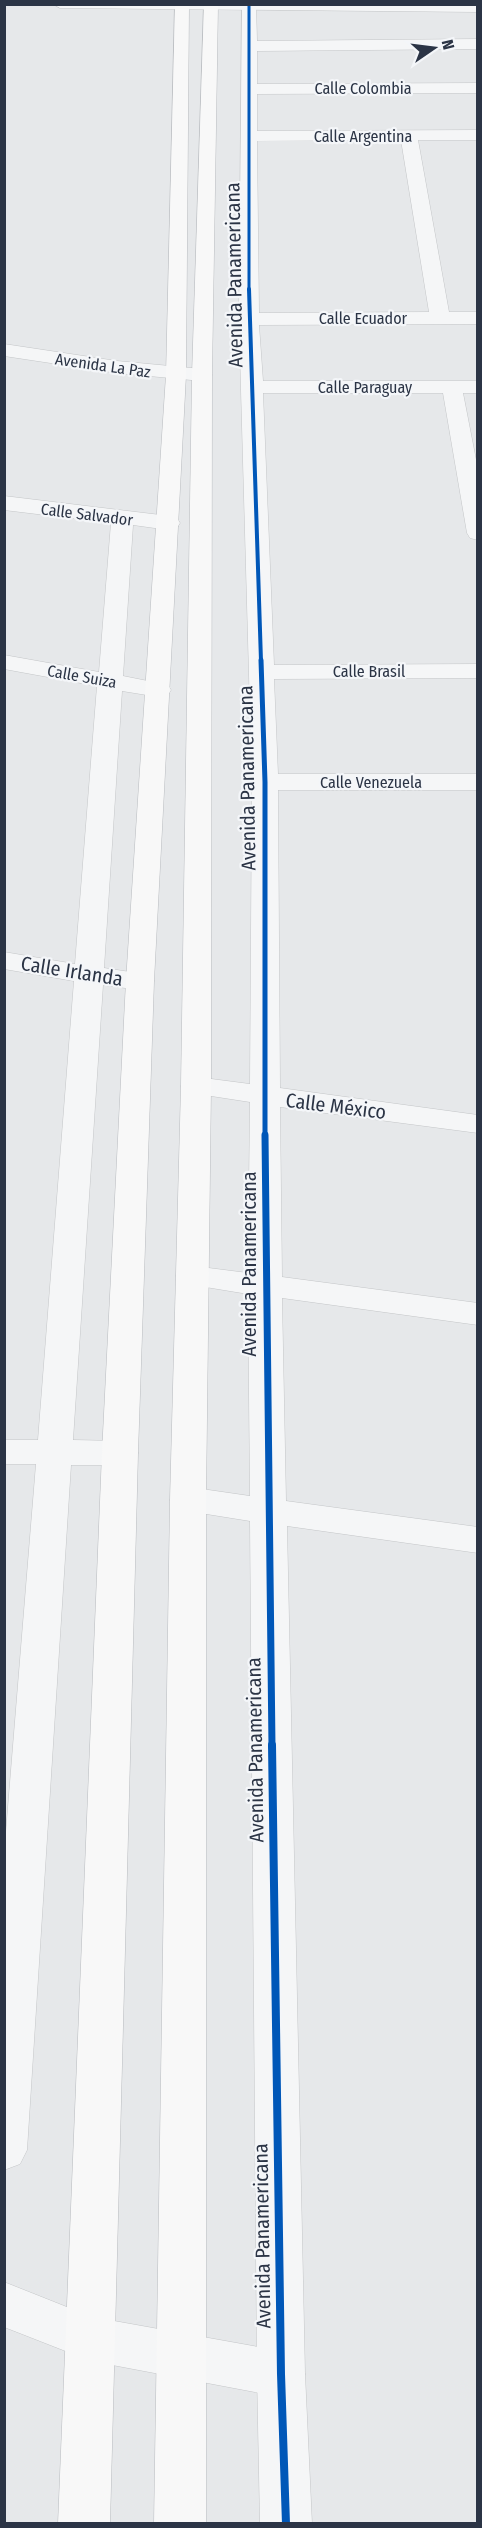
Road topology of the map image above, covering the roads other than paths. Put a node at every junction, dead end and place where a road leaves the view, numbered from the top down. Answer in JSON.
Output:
{"nodes":[{"id":1,"x":60,"y":4,"type":"edge"},
{"id":2,"x":209,"y":5,"type":"edge"},
{"id":3,"x":249,"y":5,"type":"edge"},
{"id":4,"x":393,"y":5,"type":"edge"},
{"id":5,"x":477,"y":8,"type":"edge"},
{"id":6,"x":477,"y":44,"type":"edge"},
{"id":7,"x":250,"y":46,"type":"junction"},
{"id":8,"x":249,"y":88,"type":"junction"},
{"id":9,"x":477,"y":88,"type":"edge"},
{"id":10,"x":249,"y":135,"type":"junction"},
{"id":11,"x":477,"y":135,"type":"edge"},
{"id":12,"x":409,"y":136,"type":"junction"},
{"id":13,"x":440,"y":318,"type":"junction"},
{"id":14,"x":477,"y":318,"type":"edge"},
{"id":15,"x":249,"y":319,"type":"junction"},
{"id":16,"x":4,"y":350,"type":"edge"},
{"id":17,"x":189,"y":375,"type":"junction"},
{"id":18,"x":254,"y":387,"type":"junction"},
{"id":19,"x":452,"y":387,"type":"junction"},
{"id":20,"x":477,"y":387,"type":"edge"},
{"id":21,"x":4,"y":503,"type":"edge"},
{"id":22,"x":122,"y":518,"type":"junction"},
{"id":23,"x":169,"y":523,"type":"junction"},
{"id":24,"x":477,"y":534,"type":"edge"},
{"id":25,"x":4,"y":662,"type":"edge"},
{"id":26,"x":477,"y":671,"type":"edge"},
{"id":27,"x":261,"y":672,"type":"junction"},
{"id":28,"x":111,"y":681,"type":"junction"},
{"id":29,"x":159,"y":690,"type":"junction"},
{"id":30,"x":266,"y":782,"type":"junction"},
{"id":31,"x":477,"y":782,"type":"edge"},
{"id":32,"x":4,"y":960,"type":"edge"},
{"id":33,"x":89,"y":975,"type":"junction"},
{"id":34,"x":140,"y":981,"type":"junction"},
{"id":35,"x":196,"y":1086,"type":"junction"},
{"id":36,"x":265,"y":1097,"type":"junction"},
{"id":37,"x":477,"y":1124,"type":"edge"},
{"id":38,"x":193,"y":1276,"type":"junction"},
{"id":39,"x":265,"y":1287,"type":"junction"},
{"id":40,"x":477,"y":1314,"type":"edge"},
{"id":41,"x":4,"y":1452,"type":"edge"},
{"id":42,"x":55,"y":1453,"type":"junction"},
{"id":43,"x":120,"y":1453,"type":"junction"},
{"id":44,"x":188,"y":1500,"type":"junction"},
{"id":45,"x":268,"y":1511,"type":"junction"},
{"id":46,"x":477,"y":1540,"type":"edge"},
{"id":47,"x":4,"y":2150,"type":"edge"},
{"id":48,"x":4,"y":2304,"type":"edge"},
{"id":49,"x":91,"y":2339,"type":"junction"},
{"id":50,"x":182,"y":2356,"type":"junction"},
{"id":51,"x":281,"y":2374,"type":"junction"},
{"id":52,"x":84,"y":2523,"type":"edge"},
{"id":53,"x":180,"y":2523,"type":"edge"},
{"id":54,"x":286,"y":2523,"type":"edge"}],
"edges":[{"from":1,"to":2,"type":"street"},
{"from":2,"to":3,"type":"street"},
{"from":2,"to":17,"type":"highway","name":"Avenida Panamericana"},
{"from":3,"to":4,"type":"street"},
{"from":3,"to":7,"type":"street","name":"Avenida Panamericana"},
{"from":4,"to":5,"type":"street"},
{"from":6,"to":7,"type":"street"},
{"from":7,"to":8,"type":"street","name":"Avenida Panamericana"},
{"from":8,"to":9,"type":"street","name":"Calle Colombia"},
{"from":8,"to":10,"type":"street","name":"Avenida Panamericana"},
{"from":10,"to":12,"type":"street","name":"Calle Argentina"},
{"from":10,"to":15,"type":"street","name":"Avenida Panamericana"},
{"from":11,"to":12,"type":"street","name":"Calle Argentina"},
{"from":12,"to":13,"type":"street"},
{"from":13,"to":14,"type":"street","name":"Calle Ecuador"},
{"from":13,"to":15,"type":"street","name":"Calle Ecuador"},
{"from":15,"to":18,"type":"street","name":"Avenida Panamericana"},
{"from":16,"to":17,"type":"street","name":"Avenida La Paz"},
{"from":17,"to":23,"type":"highway","name":"Avenida Panamericana"},
{"from":17,"to":35,"type":"highway","name":"Avenida Panamericana"},
{"from":18,"to":19,"type":"street","name":"Calle Paraguay"},
{"from":18,"to":27,"type":"street","name":"Avenida Panamericana"},
{"from":19,"to":20,"type":"street","name":"Calle Paraguay"},
{"from":19,"to":24,"type":"street"},
{"from":21,"to":22,"type":"street","name":"Calle Salvador"},
{"from":22,"to":23,"type":"street","name":"Calle Salvador"},
{"from":22,"to":28,"type":"street"},
{"from":23,"to":29,"type":"highway","name":"Avenida Panamericana"},
{"from":25,"to":28,"type":"street","name":"Calle Suiza"},
{"from":26,"to":27,"type":"street","name":"Calle Brasil"},
{"from":27,"to":30,"type":"street","name":"Avenida Panamericana"},
{"from":28,"to":29,"type":"street","name":"Calle Suiza"},
{"from":28,"to":33,"type":"street"},
{"from":29,"to":34,"type":"highway","name":"Avenida Panamericana"},
{"from":30,"to":31,"type":"street","name":"Calle Venezuela"},
{"from":30,"to":36,"type":"street","name":"Avenida Panamericana"},
{"from":32,"to":33,"type":"street","name":"Calle Irlanda"},
{"from":33,"to":34,"type":"street","name":"Calle Irlanda"},
{"from":33,"to":42,"type":"street"},
{"from":34,"to":43,"type":"highway","name":"Avenida Panamericana"},
{"from":35,"to":36,"type":"street","name":"Calle México"},
{"from":35,"to":38,"type":"highway","name":"Avenida Panamericana"},
{"from":36,"to":37,"type":"street","name":"Calle México"},
{"from":36,"to":39,"type":"street","name":"Avenida Panamericana"},
{"from":38,"to":39,"type":"street"},
{"from":38,"to":44,"type":"highway","name":"Avenida Panamericana"},
{"from":39,"to":40,"type":"street"},
{"from":39,"to":45,"type":"street","name":"Avenida Panamericana"},
{"from":41,"to":42,"type":"street"},
{"from":42,"to":43,"type":"street"},
{"from":42,"to":47,"type":"street"},
{"from":43,"to":49,"type":"highway","name":"Avenida Panamericana"},
{"from":44,"to":45,"type":"street"},
{"from":44,"to":50,"type":"highway","name":"Avenida Panamericana"},
{"from":45,"to":46,"type":"street"},
{"from":45,"to":51,"type":"street","name":"Avenida Panamericana"},
{"from":48,"to":49,"type":"street"},
{"from":49,"to":50,"type":"street"},
{"from":49,"to":52,"type":"highway","name":"Avenida Panamericana"},
{"from":50,"to":51,"type":"street"},
{"from":50,"to":53,"type":"highway","name":"Avenida Panamericana"},
{"from":51,"to":54,"type":"street","name":"Avenida Panamericana"}]}
